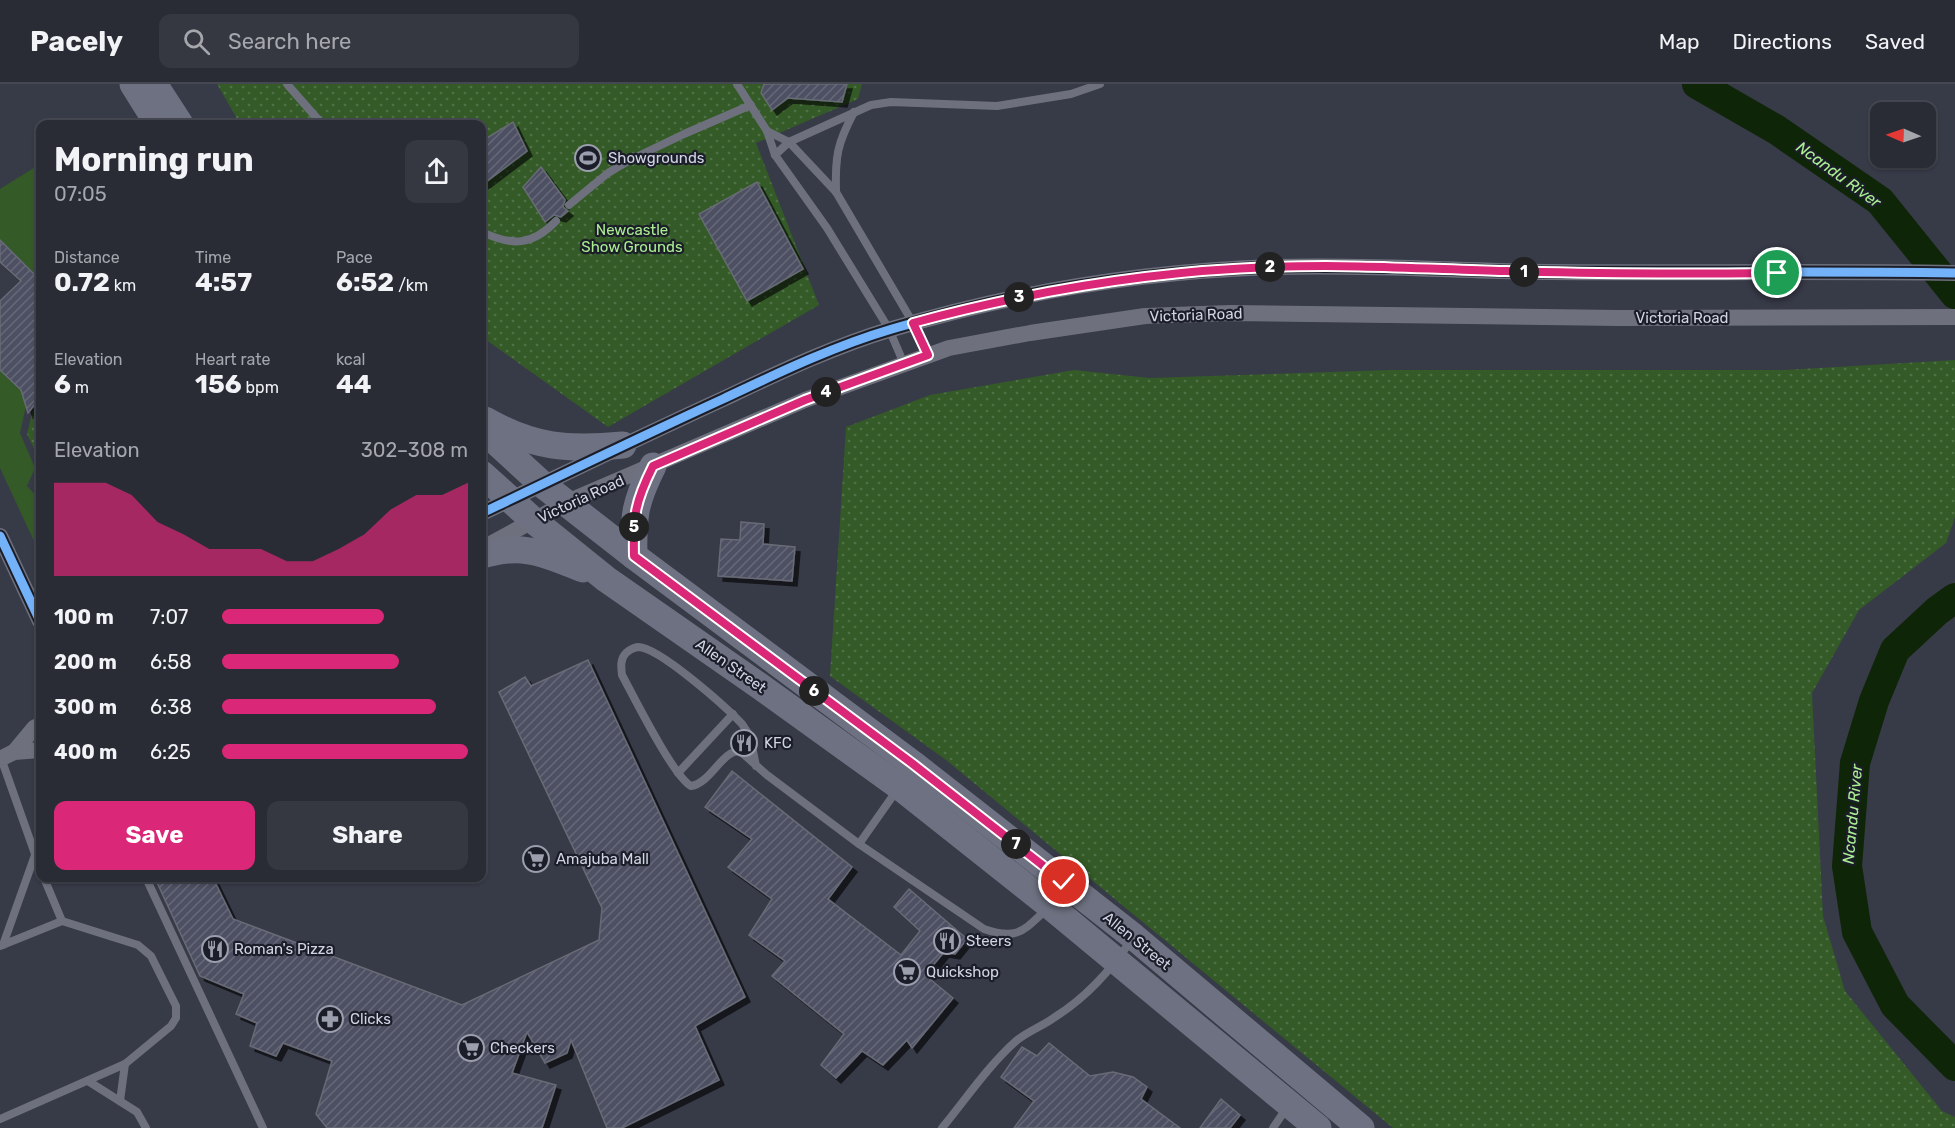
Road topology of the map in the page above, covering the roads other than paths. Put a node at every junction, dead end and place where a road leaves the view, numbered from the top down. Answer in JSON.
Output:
{"nodes":[{"id":1,"x":133,"y":84,"type":"edge"},
{"id":2,"x":154,"y":84,"type":"edge"},
{"id":3,"x":287,"y":84,"type":"edge"},
{"id":4,"x":737,"y":84,"type":"edge"},
{"id":5,"x":1100,"y":84,"type":"edge"},
{"id":6,"x":751,"y":105,"type":"junction"},
{"id":7,"x":855,"y":112,"type":"junction"},
{"id":8,"x":156,"y":120,"type":"edge"},
{"id":9,"x":177,"y":120,"type":"edge"},
{"id":10,"x":318,"y":120,"type":"edge"},
{"id":11,"x":767,"y":130,"type":"junction"},
{"id":12,"x":789,"y":142,"type":"junction"},
{"id":13,"x":775,"y":155,"type":"junction"},
{"id":14,"x":836,"y":192,"type":"junction"},
{"id":15,"x":569,"y":205,"type":"dead end"},
{"id":16,"x":556,"y":221,"type":"dead end"},
{"id":17,"x":486,"y":234,"type":"edge"},
{"id":18,"x":1955,"y":273,"type":"edge"},
{"id":19,"x":1955,"y":317,"type":"edge"},
{"id":20,"x":913,"y":323,"type":"junction"},
{"id":21,"x":889,"y":329,"type":"junction"},
{"id":22,"x":928,"y":355,"type":"junction"},
{"id":23,"x":904,"y":364,"type":"junction"},
{"id":24,"x":486,"y":419,"type":"edge"},
{"id":25,"x":486,"y":433,"type":"edge"},
{"id":26,"x":623,"y":445,"type":"junction"},
{"id":27,"x":653,"y":466,"type":"junction"},
{"id":28,"x":486,"y":478,"type":"edge"},
{"id":29,"x":543,"y":485,"type":"junction"},
{"id":30,"x":510,"y":500,"type":"junction"},
{"id":31,"x":567,"y":502,"type":"junction"},
{"id":32,"x":486,"y":511,"type":"edge"},
{"id":33,"x":534,"y":521,"type":"junction"},
{"id":34,"x":0,"y":536,"type":"edge"},
{"id":35,"x":486,"y":547,"type":"edge"},
{"id":36,"x":486,"y":554,"type":"edge"},
{"id":37,"x":634,"y":556,"type":"junction"},
{"id":38,"x":606,"y":579,"type":"junction"},
{"id":39,"x":36,"y":612,"type":"edge"},
{"id":40,"x":733,"y":714,"type":"junction"},
{"id":41,"x":36,"y":727,"type":"edge"},
{"id":42,"x":36,"y":751,"type":"edge"},
{"id":43,"x":5,"y":756,"type":"edge"},
{"id":44,"x":756,"y":766,"type":"junction"},
{"id":45,"x":678,"y":773,"type":"junction"},
{"id":46,"x":906,"y":776,"type":"junction"},
{"id":47,"x":859,"y":844,"type":"junction"},
{"id":48,"x":36,"y":855,"type":"joint"},
{"id":49,"x":46,"y":882,"type":"edge"},
{"id":50,"x":148,"y":882,"type":"edge"},
{"id":51,"x":1057,"y":894,"type":"junction"},
{"id":52,"x":62,"y":921,"type":"junction"},
{"id":53,"x":1134,"y":937,"type":"junction"},
{"id":54,"x":2,"y":945,"type":"edge"},
{"id":55,"x":1117,"y":962,"type":"junction"},
{"id":56,"x":1245,"y":1030,"type":"junction"},
{"id":57,"x":1227,"y":1053,"type":"junction"},
{"id":58,"x":126,"y":1064,"type":"junction"},
{"id":59,"x":88,"y":1081,"type":"junction"},
{"id":60,"x":120,"y":1101,"type":"junction"},
{"id":61,"x":1290,"y":1105,"type":"junction"},
{"id":62,"x":0,"y":1119,"type":"edge"},
{"id":63,"x":146,"y":1128,"type":"edge"},
{"id":64,"x":263,"y":1128,"type":"edge"},
{"id":65,"x":942,"y":1128,"type":"edge"},
{"id":66,"x":1273,"y":1128,"type":"edge"},
{"id":67,"x":1318,"y":1128,"type":"edge"},
{"id":68,"x":1361,"y":1128,"type":"edge"}],
"edges":[{"from":1,"to":8,"type":"main road"},
{"from":2,"to":9,"type":"main road"},
{"from":3,"to":10,"type":"lane"},
{"from":4,"to":6,"type":"lane"},
{"from":5,"to":7,"type":"lane"},
{"from":6,"to":11,"type":"lane"},
{"from":6,"to":15,"type":"lane"},
{"from":7,"to":12,"type":"lane"},
{"from":7,"to":14,"type":"lane"},
{"from":11,"to":12,"type":"lane"},
{"from":11,"to":13,"type":"lane"},
{"from":12,"to":13,"type":"lane"},
{"from":12,"to":14,"type":"lane"},
{"from":13,"to":21,"type":"lane"},
{"from":14,"to":20,"type":"lane"},
{"from":16,"to":17,"type":"lane"},
{"from":18,"to":20,"type":"street"},
{"from":19,"to":22,"type":"street","name":"Victoria Road"},
{"from":20,"to":21,"type":"street"},
{"from":20,"to":22,"type":"lane"},
{"from":21,"to":23,"type":"lane"},
{"from":21,"to":26,"type":"street"},
{"from":22,"to":23,"type":"street","name":"Victoria Road"},
{"from":23,"to":27,"type":"street","name":"Victoria Road"},
{"from":24,"to":26,"type":"main road"},
{"from":25,"to":29,"type":"main road","name":"Allen Street"},
{"from":26,"to":29,"type":"street"},
{"from":27,"to":31,"type":"street","name":"Victoria Road"},
{"from":27,"to":37,"type":"main road"},
{"from":28,"to":30,"type":"main road","name":"Allen Street"},
{"from":29,"to":30,"type":"street"},
{"from":29,"to":31,"type":"main road","name":"Allen Street"},
{"from":30,"to":32,"type":"street"},
{"from":30,"to":33,"type":"main road","name":"Allen Street"},
{"from":31,"to":33,"type":"street","name":"Victoria Road"},
{"from":31,"to":37,"type":"main road","name":"Allen Street"},
{"from":33,"to":35,"type":"street","name":"Victoria Road"},
{"from":33,"to":38,"type":"main road","name":"Allen Street"},
{"from":34,"to":39,"type":"street"},
{"from":36,"to":38,"type":"main road"},
{"from":37,"to":46,"type":"main road","name":"Allen Street"},
{"from":38,"to":46,"type":"main road","name":"Allen Street"},
{"from":40,"to":44,"type":"lane"},
{"from":40,"to":45,"type":"lane"},
{"from":40,"to":45,"type":"lane"},
{"from":41,"to":43,"type":"street"},
{"from":42,"to":43,"type":"street"},
{"from":43,"to":48,"type":"lane"},
{"from":44,"to":45,"type":"lane"},
{"from":44,"to":47,"type":"lane"},
{"from":46,"to":47,"type":"lane"},
{"from":46,"to":51,"type":"main road","name":"Allen Street"},
{"from":47,"to":51,"type":"lane"},
{"from":48,"to":54,"type":"lane"},
{"from":49,"to":52,"type":"lane"},
{"from":50,"to":64,"type":"lane"},
{"from":51,"to":53,"type":"main road","name":"Allen Street"},
{"from":51,"to":55,"type":"main road","name":"Allen Street"},
{"from":52,"to":54,"type":"lane"},
{"from":52,"to":58,"type":"lane"},
{"from":53,"to":55,"type":"lane"},
{"from":53,"to":56,"type":"main road","name":"Allen Street"},
{"from":55,"to":57,"type":"main road","name":"Allen Street"},
{"from":55,"to":65,"type":"lane"},
{"from":56,"to":57,"type":"main road"},
{"from":56,"to":68,"type":"main road","name":"Allen Street"},
{"from":57,"to":61,"type":"main road","name":"Allen Street"},
{"from":58,"to":59,"type":"lane"},
{"from":58,"to":60,"type":"lane"},
{"from":59,"to":60,"type":"lane"},
{"from":59,"to":62,"type":"lane"},
{"from":60,"to":63,"type":"lane"},
{"from":61,"to":66,"type":"lane"},
{"from":61,"to":67,"type":"main road","name":"Allen Street"}]}
